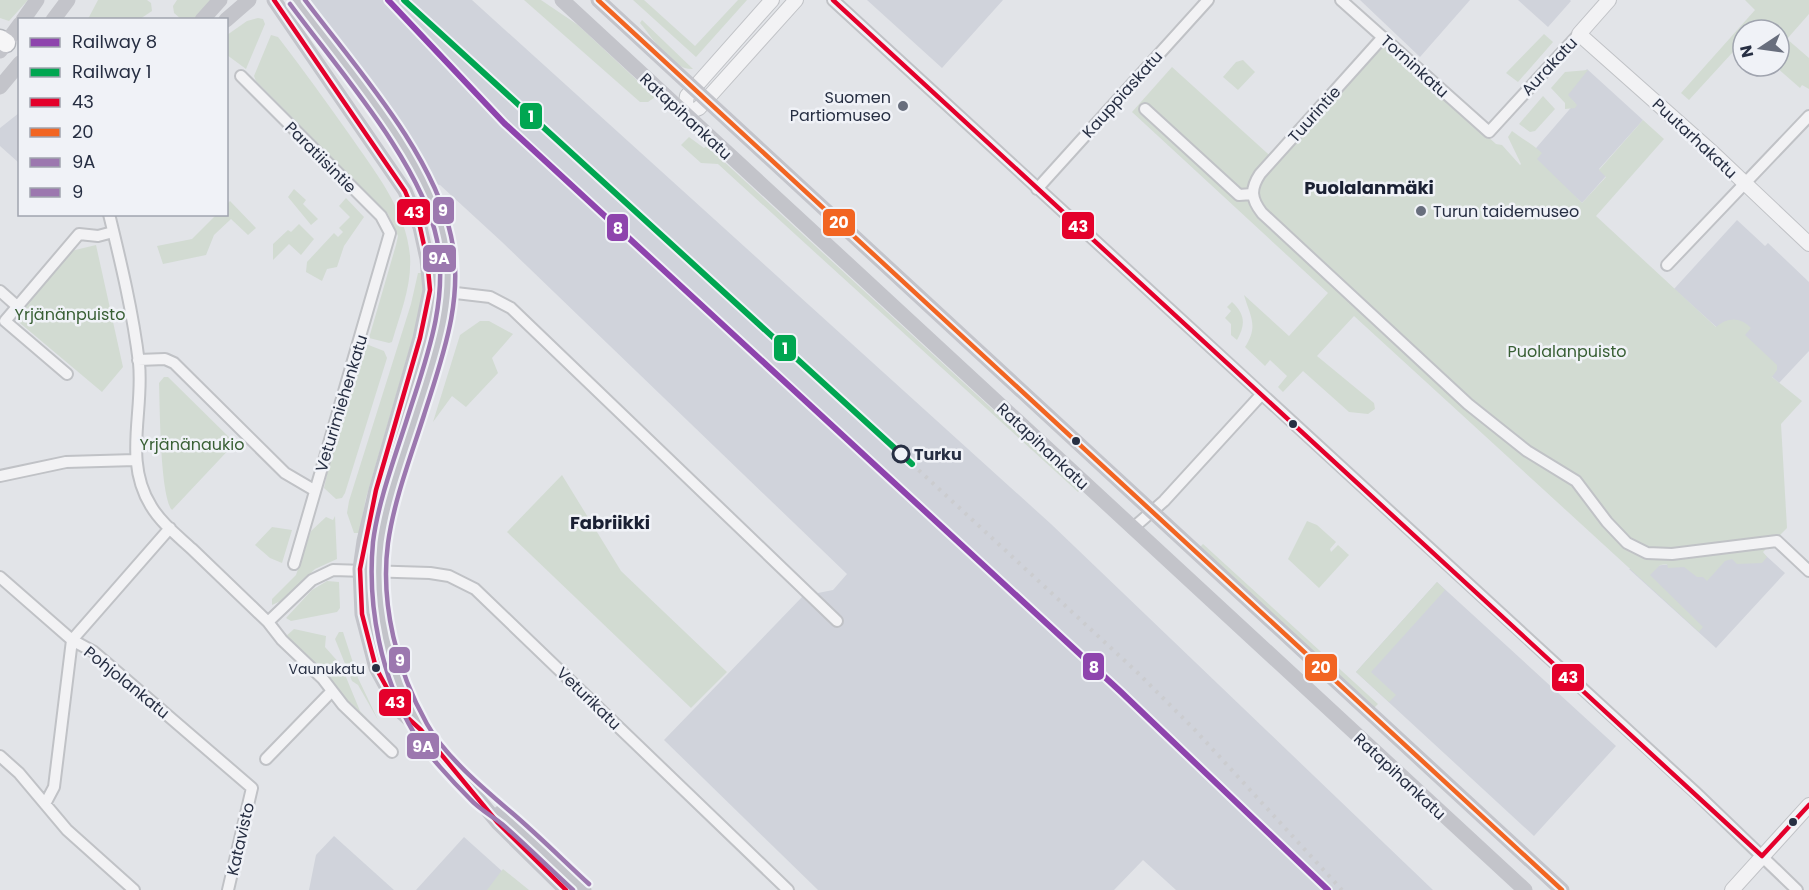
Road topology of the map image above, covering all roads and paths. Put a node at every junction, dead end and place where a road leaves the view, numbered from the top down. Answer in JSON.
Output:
{"nodes":[{"id":1,"x":37,"y":0,"type":"edge"},
{"id":2,"x":220,"y":0,"type":"edge"},
{"id":3,"x":249,"y":0,"type":"edge"},
{"id":4,"x":274,"y":0,"type":"edge"},
{"id":5,"x":296,"y":0,"type":"edge"},
{"id":6,"x":562,"y":0,"type":"edge"},
{"id":7,"x":598,"y":0,"type":"edge"},
{"id":8,"x":772,"y":0,"type":"edge"},
{"id":9,"x":796,"y":0,"type":"edge"},
{"id":10,"x":833,"y":0,"type":"edge"},
{"id":11,"x":1208,"y":0,"type":"edge"},
{"id":12,"x":1341,"y":0,"type":"edge"},
{"id":13,"x":1609,"y":0,"type":"edge"},
{"id":14,"x":24,"y":18,"type":"edge"},
{"id":15,"x":204,"y":18,"type":"edge"},
{"id":16,"x":228,"y":18,"type":"edge"},
{"id":17,"x":18,"y":27,"type":"edge"},
{"id":18,"x":1579,"y":34,"type":"junction"},
{"id":19,"x":1383,"y":38,"type":"junction"},
{"id":20,"x":6,"y":46,"type":"edge"},
{"id":21,"x":18,"y":65,"type":"edge"},
{"id":22,"x":241,"y":76,"type":"dead end"},
{"id":23,"x":0,"y":87,"type":"edge"},
{"id":24,"x":693,"y":89,"type":"junction"},
{"id":25,"x":706,"y":101,"type":"junction"},
{"id":26,"x":1145,"y":109,"type":"dead end"},
{"id":27,"x":684,"y":114,"type":"junction"},
{"id":28,"x":1809,"y":116,"type":"edge"},
{"id":29,"x":1489,"y":132,"type":"joint"},
{"id":30,"x":1744,"y":185,"type":"junction"},
{"id":31,"x":1036,"y":189,"type":"junction"},
{"id":32,"x":1252,"y":194,"type":"junction"},
{"id":33,"x":109,"y":216,"type":"edge"},
{"id":34,"x":113,"y":232,"type":"junction"},
{"id":35,"x":390,"y":243,"type":"joint"},
{"id":36,"x":1809,"y":244,"type":"edge"},
{"id":37,"x":1667,"y":265,"type":"dead end"},
{"id":38,"x":430,"y":290,"type":"junction"},
{"id":39,"x":0,"y":291,"type":"edge"},
{"id":40,"x":447,"y":291,"type":"junction"},
{"id":41,"x":18,"y":306,"type":"junction"},
{"id":42,"x":138,"y":360,"type":"junction"},
{"id":43,"x":67,"y":374,"type":"dead end"},
{"id":44,"x":1261,"y":394,"type":"junction"},
{"id":45,"x":135,"y":460,"type":"junction"},
{"id":46,"x":0,"y":476,"type":"edge"},
{"id":47,"x":314,"y":490,"type":"junction"},
{"id":48,"x":1152,"y":512,"type":"junction"},
{"id":49,"x":170,"y":528,"type":"junction"},
{"id":50,"x":1133,"y":528,"type":"junction"},
{"id":51,"x":294,"y":564,"type":"dead end"},
{"id":52,"x":360,"y":569,"type":"junction"},
{"id":53,"x":380,"y":570,"type":"junction"},
{"id":54,"x":1809,"y":571,"type":"edge"},
{"id":55,"x":0,"y":577,"type":"edge"},
{"id":56,"x":837,"y":621,"type":"dead end"},
{"id":57,"x":268,"y":622,"type":"junction"},
{"id":58,"x":72,"y":639,"type":"junction"},
{"id":59,"x":332,"y":691,"type":"junction"},
{"id":60,"x":421,"y":730,"type":"junction"},
{"id":61,"x":392,"y":752,"type":"dead end"},
{"id":62,"x":0,"y":756,"type":"edge"},
{"id":63,"x":266,"y":759,"type":"dead end"},
{"id":64,"x":252,"y":788,"type":"joint"},
{"id":65,"x":476,"y":795,"type":"junction"},
{"id":66,"x":45,"y":804,"type":"junction"},
{"id":67,"x":1809,"y":805,"type":"edge"},
{"id":68,"x":1762,"y":856,"type":"junction"},
{"id":69,"x":134,"y":890,"type":"edge"},
{"id":70,"x":228,"y":890,"type":"edge"},
{"id":71,"x":566,"y":890,"type":"edge"},
{"id":72,"x":584,"y":890,"type":"edge"},
{"id":73,"x":788,"y":890,"type":"edge"},
{"id":74,"x":1525,"y":890,"type":"edge"},
{"id":75,"x":1562,"y":890,"type":"edge"},
{"id":76,"x":1732,"y":890,"type":"edge"},
{"id":77,"x":1797,"y":890,"type":"edge"}],
"edges":[{"from":1,"to":14,"type":"main road"},
{"from":2,"to":15,"type":"main road"},
{"from":3,"to":16,"type":"main road"},
{"from":4,"to":38,"type":"main road"},
{"from":5,"to":40,"type":"main road"},
{"from":6,"to":27,"type":"main road","name":"Ratapihankatu"},
{"from":7,"to":24,"type":"main road","name":"Ratapihankatu"},
{"from":8,"to":24,"type":"street"},
{"from":9,"to":25,"type":"street"},
{"from":10,"to":31,"type":"street"},
{"from":11,"to":31,"type":"street","name":"Kauppiaskatu"},
{"from":12,"to":19,"type":"street","name":"Torninkatu"},
{"from":13,"to":18,"type":"street","name":"Aurakatu"},
{"from":17,"to":20,"type":"main road"},
{"from":18,"to":29,"type":"street","name":"Aurakatu"},
{"from":18,"to":30,"type":"street","name":"Puutarhakatu"},
{"from":19,"to":29,"type":"street","name":"Torninkatu"},
{"from":19,"to":32,"type":"street","name":"Tuurintie"},
{"from":21,"to":23,"type":"main road"},
{"from":22,"to":35,"type":"street","name":"Paratiisintie"},
{"from":24,"to":25,"type":"main road","name":"Ratapihankatu"},
{"from":24,"to":27,"type":"street"},
{"from":25,"to":27,"type":"street"},
{"from":25,"to":48,"type":"main road","name":"Ratapihankatu"},
{"from":26,"to":32,"type":"street"},
{"from":27,"to":50,"type":"main road","name":"Ratapihankatu"},
{"from":28,"to":30,"type":"street"},
{"from":30,"to":36,"type":"street","name":"Puutarhakatu"},
{"from":30,"to":37,"type":"street"},
{"from":31,"to":44,"type":"street"},
{"from":32,"to":54,"type":"street"},
{"from":33,"to":34,"type":"street"},
{"from":34,"to":41,"type":"street"},
{"from":34,"to":42,"type":"street"},
{"from":35,"to":47,"type":"street","name":"Veturimiehenkatu"},
{"from":38,"to":40,"type":"street"},
{"from":38,"to":52,"type":"main road"},
{"from":39,"to":41,"type":"street"},
{"from":40,"to":53,"type":"main road"},
{"from":40,"to":56,"type":"street"},
{"from":41,"to":43,"type":"street"},
{"from":42,"to":45,"type":"street"},
{"from":42,"to":47,"type":"street"},
{"from":44,"to":48,"type":"street"},
{"from":44,"to":68,"type":"street"},
{"from":45,"to":46,"type":"street"},
{"from":45,"to":49,"type":"street"},
{"from":47,"to":51,"type":"street","name":"Veturimiehenkatu"},
{"from":48,"to":50,"type":"street"},
{"from":48,"to":75,"type":"main road","name":"Ratapihankatu"},
{"from":49,"to":57,"type":"street"},
{"from":49,"to":58,"type":"street"},
{"from":50,"to":74,"type":"main road","name":"Ratapihankatu"},
{"from":52,"to":53,"type":"street","name":"Veturikatu"},
{"from":52,"to":57,"type":"street","name":"Veturikatu"},
{"from":52,"to":60,"type":"main road"},
{"from":53,"to":60,"type":"main road"},
{"from":53,"to":73,"type":"street","name":"Veturikatu"},
{"from":55,"to":58,"type":"street","name":"Pohjolankatu"},
{"from":57,"to":59,"type":"street"},
{"from":58,"to":64,"type":"street","name":"Pohjolankatu"},
{"from":58,"to":66,"type":"street"},
{"from":59,"to":61,"type":"street"},
{"from":59,"to":63,"type":"street"},
{"from":60,"to":65,"type":"main road"},
{"from":62,"to":66,"type":"street"},
{"from":64,"to":70,"type":"street","name":"Katavisto"},
{"from":65,"to":71,"type":"main road"},
{"from":65,"to":72,"type":"main road"},
{"from":66,"to":69,"type":"street"},
{"from":67,"to":68,"type":"street"},
{"from":68,"to":76,"type":"street"},
{"from":68,"to":77,"type":"street"}]}
